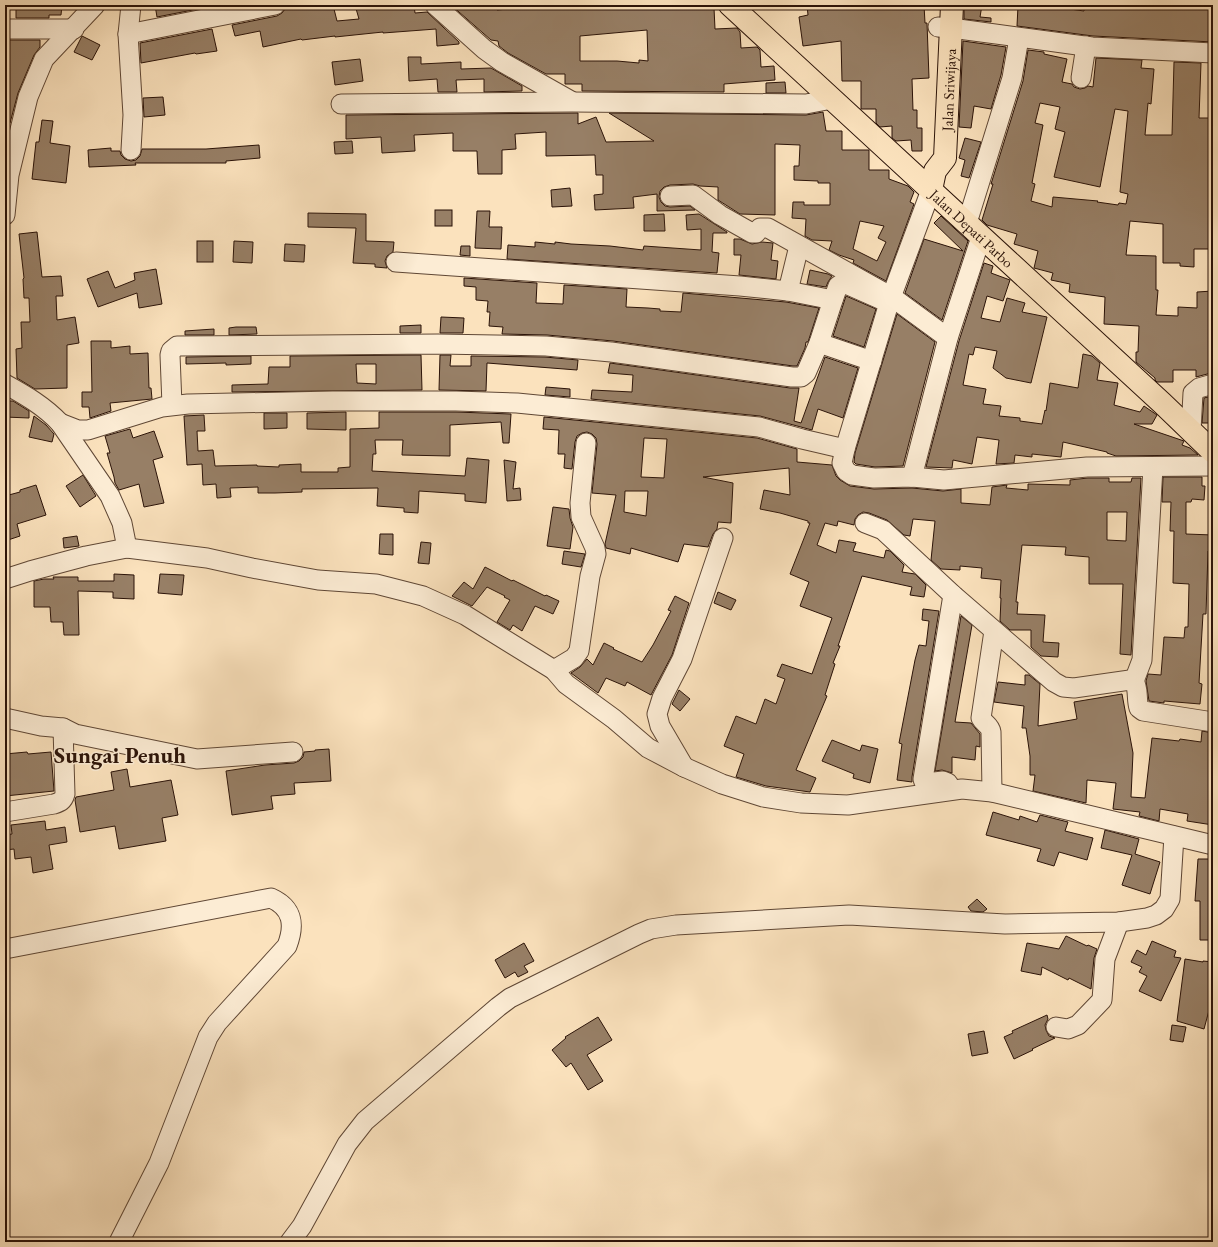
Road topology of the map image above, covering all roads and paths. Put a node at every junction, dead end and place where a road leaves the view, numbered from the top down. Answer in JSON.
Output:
{"nodes":[{"id":1,"x":95,"y":5,"type":"edge"},
{"id":2,"x":131,"y":5,"type":"edge"},
{"id":3,"x":275,"y":5,"type":"edge"},
{"id":4,"x":435,"y":5,"type":"edge"},
{"id":5,"x":730,"y":5,"type":"edge"},
{"id":6,"x":938,"y":5,"type":"edge"},
{"id":7,"x":952,"y":5,"type":"edge"},
{"id":8,"x":945,"y":27,"type":"junction"},
{"id":9,"x":5,"y":29,"type":"edge"},
{"id":10,"x":74,"y":29,"type":"junction"},
{"id":11,"x":128,"y":34,"type":"junction"},
{"id":12,"x":1019,"y":38,"type":"junction"},
{"id":13,"x":1086,"y":46,"type":"junction"},
{"id":14,"x":1213,"y":53,"type":"edge"},
{"id":15,"x":1081,"y":78,"type":"dead end"},
{"id":16,"x":832,"y":100,"type":"junction"},
{"id":17,"x":572,"y":102,"type":"junction"},
{"id":18,"x":341,"y":104,"type":"dead end"},
{"id":19,"x":131,"y":150,"type":"dead end"},
{"id":20,"x":7,"y":175,"type":"edge"},
{"id":21,"x":933,"y":180,"type":"junction"},
{"id":22,"x":670,"y":196,"type":"dead end"},
{"id":23,"x":5,"y":215,"type":"edge"},
{"id":24,"x":974,"y":230,"type":"junction"},
{"id":25,"x":798,"y":250,"type":"junction"},
{"id":26,"x":396,"y":262,"type":"dead end"},
{"id":27,"x":788,"y":291,"type":"junction"},
{"id":28,"x":833,"y":300,"type":"junction"},
{"id":29,"x":890,"y":300,"type":"junction"},
{"id":30,"x":819,"y":343,"type":"junction"},
{"id":31,"x":948,"y":343,"type":"junction"},
{"id":32,"x":872,"y":361,"type":"junction"},
{"id":33,"x":5,"y":384,"type":"edge"},
{"id":34,"x":1213,"y":384,"type":"edge"},
{"id":35,"x":172,"y":405,"type":"junction"},
{"id":36,"x":60,"y":423,"type":"junction"},
{"id":37,"x":1191,"y":431,"type":"junction"},
{"id":38,"x":586,"y":443,"type":"dead end"},
{"id":39,"x":845,"y":449,"type":"junction"},
{"id":40,"x":1213,"y":452,"type":"edge"},
{"id":41,"x":1213,"y":466,"type":"edge"},
{"id":42,"x":1153,"y":467,"type":"junction"},
{"id":43,"x":912,"y":477,"type":"junction"},
{"id":44,"x":865,"y":523,"type":"dead end"},
{"id":45,"x":723,"y":538,"type":"dead end"},
{"id":46,"x":127,"y":548,"type":"junction"},
{"id":47,"x":5,"y":579,"type":"edge"},
{"id":48,"x":953,"y":595,"type":"junction"},
{"id":49,"x":994,"y":631,"type":"junction"},
{"id":50,"x":554,"y":670,"type":"junction"},
{"id":51,"x":1134,"y":681,"type":"junction"},
{"id":52,"x":5,"y":718,"type":"edge"},
{"id":53,"x":1213,"y":722,"type":"edge"},
{"id":54,"x":5,"y":732,"type":"edge"},
{"id":55,"x":67,"y":733,"type":"junction"},
{"id":56,"x":293,"y":752,"type":"dead end"},
{"id":57,"x":684,"y":767,"type":"junction"},
{"id":58,"x":962,"y":790,"type":"junction"},
{"id":59,"x":992,"y":792,"type":"junction"},
{"id":60,"x":5,"y":812,"type":"edge"},
{"id":61,"x":1174,"y":836,"type":"junction"},
{"id":62,"x":1213,"y":845,"type":"edge"},
{"id":63,"x":1119,"y":922,"type":"junction"},
{"id":64,"x":5,"y":948,"type":"edge"},
{"id":65,"x":1056,"y":1027,"type":"dead end"},
{"id":66,"x":119,"y":1242,"type":"edge"},
{"id":67,"x":290,"y":1242,"type":"edge"}],
"edges":[{"from":1,"to":10,"type":"street"},
{"from":2,"to":11,"type":"street"},
{"from":3,"to":11,"type":"street"},
{"from":4,"to":17,"type":"street"},
{"from":5,"to":16,"type":"main road","name":"Jalan Depati Parbo"},
{"from":6,"to":8,"type":"main road","name":"Jalan Sriwijaya"},
{"from":7,"to":8,"type":"main road","name":"Jalan Sriwijaya"},
{"from":8,"to":12,"type":"street"},
{"from":8,"to":21,"type":"main road","name":"Jalan Sriwijaya"},
{"from":9,"to":10,"type":"street"},
{"from":10,"to":20,"type":"street"},
{"from":11,"to":19,"type":"street"},
{"from":12,"to":13,"type":"street"},
{"from":12,"to":24,"type":"street"},
{"from":13,"to":14,"type":"street"},
{"from":13,"to":15,"type":"street"},
{"from":16,"to":17,"type":"street"},
{"from":16,"to":21,"type":"main road","name":"Jalan Depati Parbo"},
{"from":17,"to":18,"type":"street"},
{"from":20,"to":23,"type":"street"},
{"from":21,"to":24,"type":"main road","name":"Jalan Depati Parbo"},
{"from":21,"to":29,"type":"street"},
{"from":22,"to":25,"type":"street"},
{"from":24,"to":31,"type":"street"},
{"from":24,"to":37,"type":"main road","name":"Jalan Depati Parbo"},
{"from":25,"to":27,"type":"street"},
{"from":25,"to":29,"type":"street"},
{"from":26,"to":27,"type":"street"},
{"from":27,"to":28,"type":"street"},
{"from":28,"to":29,"type":"street"},
{"from":28,"to":30,"type":"street"},
{"from":29,"to":31,"type":"street"},
{"from":29,"to":32,"type":"street"},
{"from":30,"to":32,"type":"street"},
{"from":30,"to":35,"type":"street"},
{"from":31,"to":43,"type":"street"},
{"from":32,"to":39,"type":"street"},
{"from":33,"to":36,"type":"street"},
{"from":34,"to":37,"type":"street"},
{"from":35,"to":36,"type":"street"},
{"from":35,"to":39,"type":"street"},
{"from":36,"to":46,"type":"street"},
{"from":37,"to":40,"type":"main road","name":"Jalan Depati Parbo"},
{"from":38,"to":50,"type":"street"},
{"from":39,"to":43,"type":"street"},
{"from":41,"to":42,"type":"street"},
{"from":42,"to":43,"type":"street"},
{"from":42,"to":51,"type":"street"},
{"from":44,"to":48,"type":"street"},
{"from":45,"to":57,"type":"street"},
{"from":46,"to":47,"type":"street"},
{"from":46,"to":50,"type":"street"},
{"from":48,"to":49,"type":"street"},
{"from":48,"to":58,"type":"street"},
{"from":49,"to":51,"type":"street"},
{"from":49,"to":59,"type":"street"},
{"from":50,"to":57,"type":"street"},
{"from":51,"to":53,"type":"street"},
{"from":52,"to":55,"type":"street"},
{"from":54,"to":55,"type":"street"},
{"from":55,"to":56,"type":"street"},
{"from":55,"to":60,"type":"street"},
{"from":57,"to":58,"type":"street"},
{"from":58,"to":59,"type":"street"},
{"from":59,"to":61,"type":"street"},
{"from":61,"to":62,"type":"street"},
{"from":61,"to":63,"type":"street"},
{"from":63,"to":65,"type":"street"},
{"from":63,"to":67,"type":"street"},
{"from":64,"to":66,"type":"street"}]}
